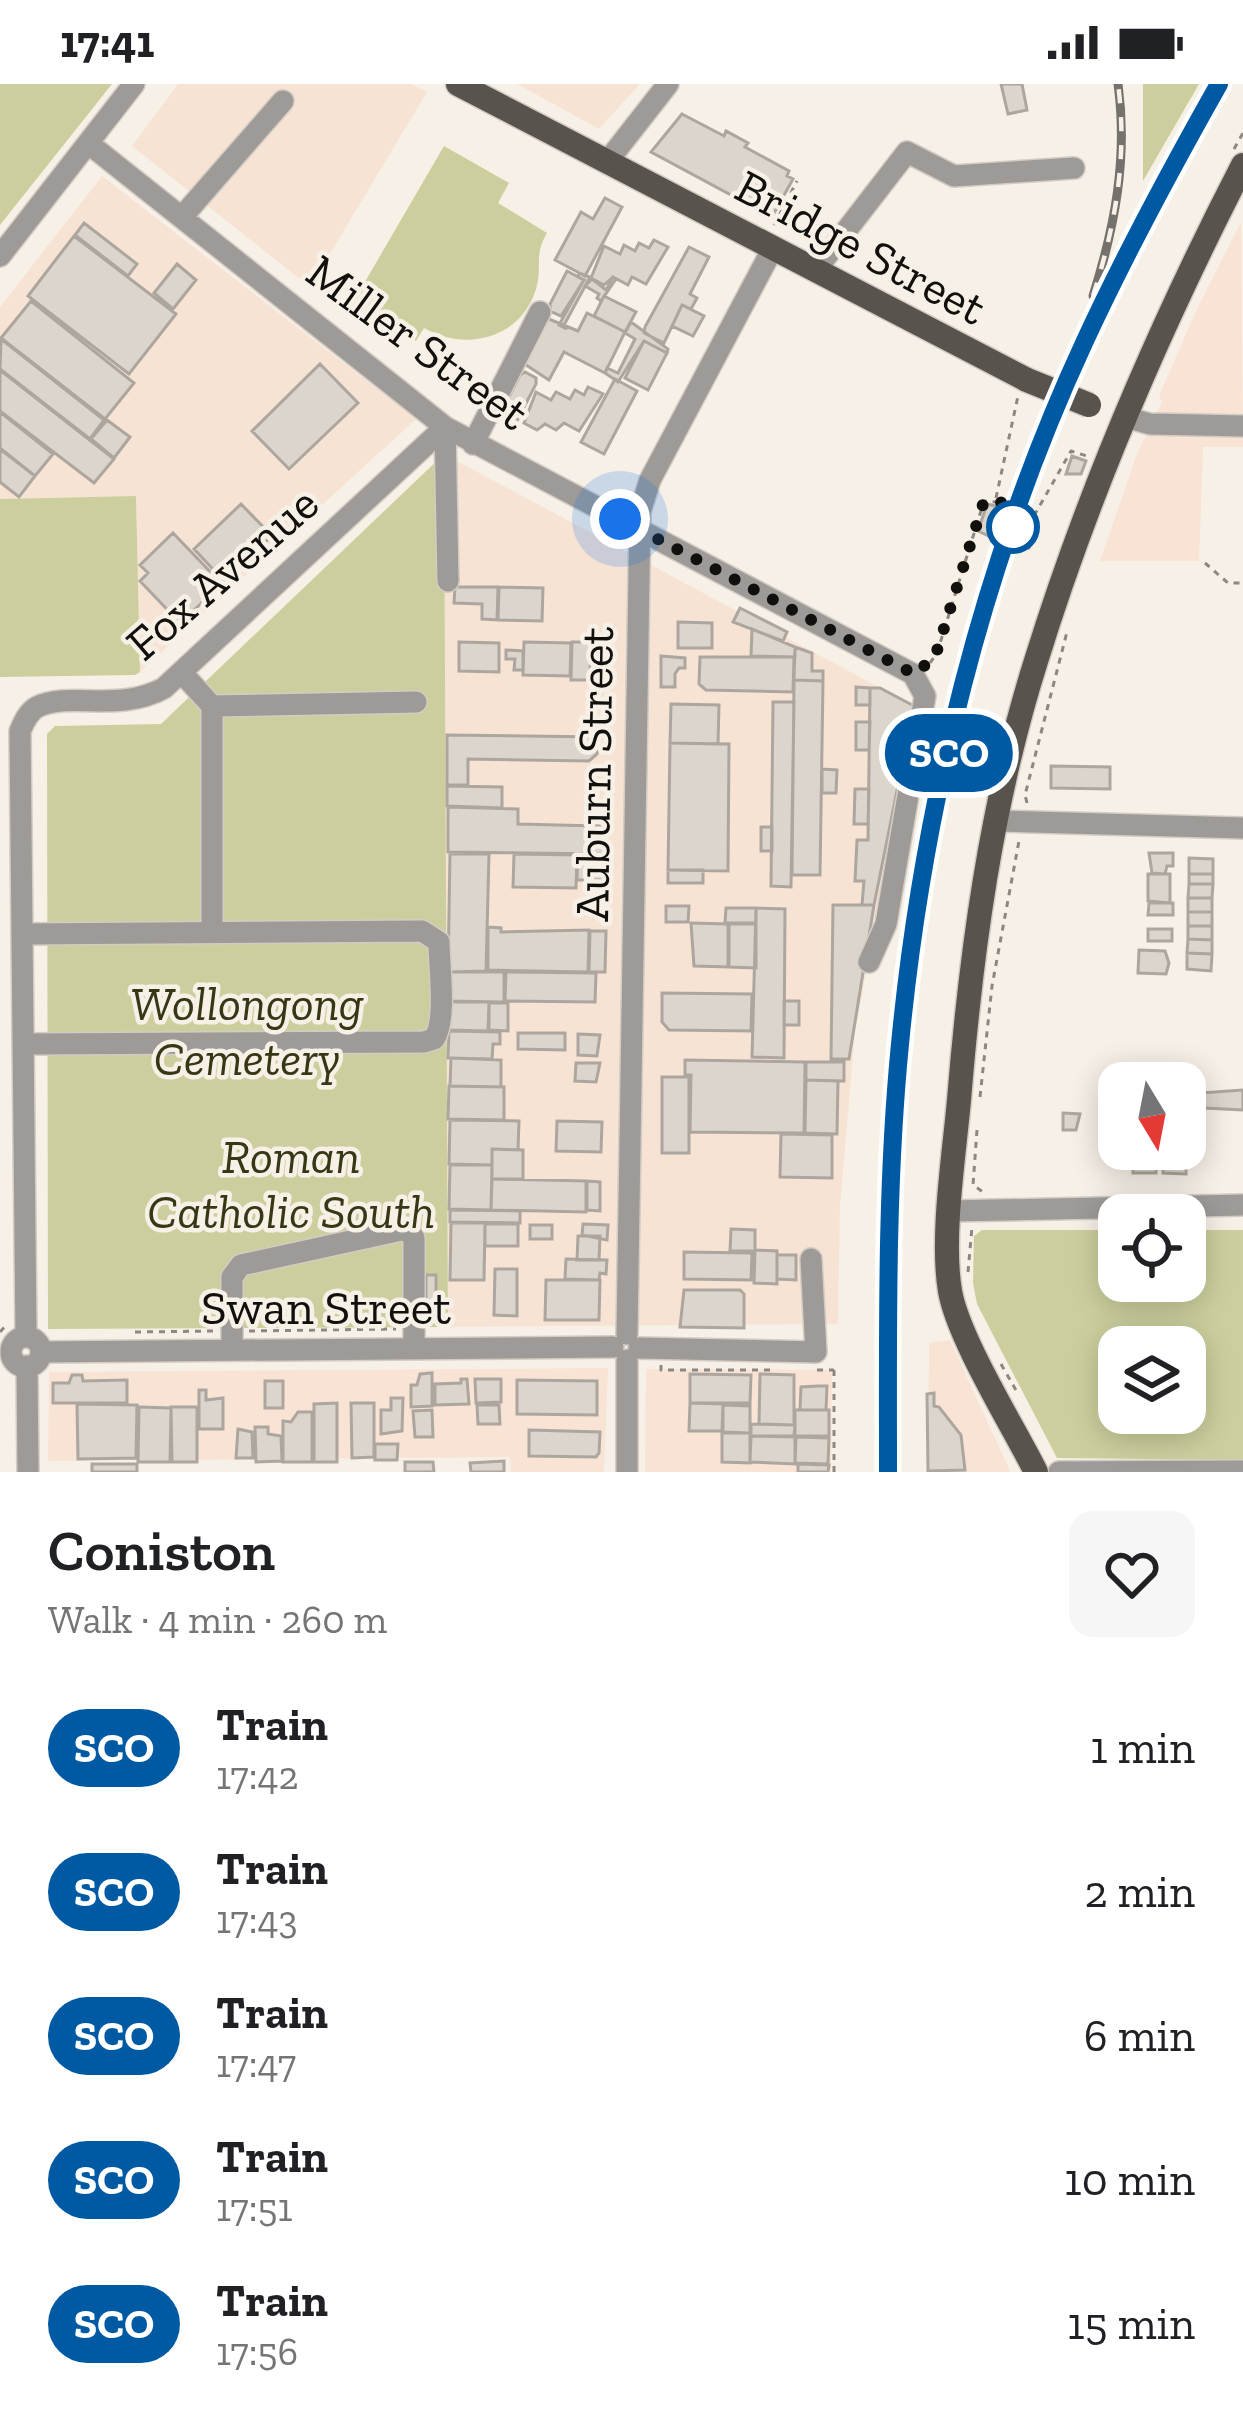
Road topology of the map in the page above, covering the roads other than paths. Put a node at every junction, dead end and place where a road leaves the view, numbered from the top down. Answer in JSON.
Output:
{"nodes":[{"id":1,"x":134,"y":84,"type":"edge"},
{"id":2,"x":458,"y":84,"type":"edge"},
{"id":3,"x":668,"y":84,"type":"edge"},
{"id":4,"x":283,"y":101,"type":"dead end"},
{"id":5,"x":88,"y":143,"type":"junction"},
{"id":6,"x":607,"y":161,"type":"junction"},
{"id":7,"x":1243,"y":165,"type":"edge"},
{"id":8,"x":1074,"y":168,"type":"dead end"},
{"id":9,"x":182,"y":217,"type":"junction"},
{"id":10,"x":773,"y":238,"type":"junction"},
{"id":11,"x":0,"y":256,"type":"edge"},
{"id":12,"x":815,"y":271,"type":"junction"},
{"id":13,"x":540,"y":312,"type":"dead end"},
{"id":14,"x":1125,"y":417,"type":"junction"},
{"id":15,"x":1243,"y":426,"type":"edge"},
{"id":16,"x":446,"y":427,"type":"junction"},
{"id":17,"x":473,"y":444,"type":"junction"},
{"id":18,"x":640,"y":529,"type":"junction"},
{"id":19,"x":448,"y":581,"type":"dead end"},
{"id":20,"x":183,"y":674,"type":"junction"},
{"id":21,"x":416,"y":702,"type":"dead end"},
{"id":22,"x":212,"y":706,"type":"junction"},
{"id":23,"x":997,"y":820,"type":"junction"},
{"id":24,"x":1243,"y":828,"type":"edge"},
{"id":25,"x":212,"y":932,"type":"junction"},
{"id":26,"x":24,"y":934,"type":"junction"},
{"id":27,"x":869,"y":962,"type":"dead end"},
{"id":28,"x":25,"y":1044,"type":"junction"},
{"id":29,"x":1240,"y":1207,"type":"edge"},
{"id":30,"x":962,"y":1219,"type":"junction"},
{"id":31,"x":811,"y":1259,"type":"dead end"},
{"id":32,"x":626,"y":1347,"type":"junction"},
{"id":33,"x":17,"y":1348,"type":"edge"},
{"id":34,"x":414,"y":1348,"type":"junction"},
{"id":35,"x":232,"y":1350,"type":"junction"},
{"id":36,"x":1243,"y":1471,"type":"edge"},
{"id":37,"x":28,"y":1472,"type":"edge"},
{"id":38,"x":627,"y":1472,"type":"edge"},
{"id":39,"x":1036,"y":1472,"type":"edge"},
{"id":40,"x":1059,"y":1472,"type":"edge"}],
"edges":[{"from":1,"to":5,"type":"street"},
{"from":2,"to":6,"type":"main road","name":"Bridge Street"},
{"from":3,"to":6,"type":"street"},
{"from":4,"to":9,"type":"street"},
{"from":5,"to":9,"type":"street","name":"Miller Street"},
{"from":5,"to":11,"type":"street"},
{"from":6,"to":10,"type":"main road","name":"Bridge Street"},
{"from":7,"to":14,"type":"main road"},
{"from":8,"to":12,"type":"street"},
{"from":9,"to":16,"type":"street","name":"Miller Street"},
{"from":10,"to":12,"type":"main road","name":"Bridge Street"},
{"from":10,"to":18,"type":"street","name":"Auburn Street"},
{"from":12,"to":14,"type":"main road","name":"Bridge Street","bridge":true},
{"from":13,"to":17,"type":"street"},
{"from":14,"to":15,"type":"street","name":"Bridge Street"},
{"from":14,"to":23,"type":"main road"},
{"from":16,"to":17,"type":"street","name":"Miller Street"},
{"from":16,"to":19,"type":"street"},
{"from":16,"to":20,"type":"street","name":"Fox Avenue"},
{"from":17,"to":18,"type":"street","name":"Miller Street"},
{"from":18,"to":27,"type":"street","name":"Miller Street"},
{"from":18,"to":32,"type":"street","name":"Auburn Street"},
{"from":20,"to":22,"type":"street"},
{"from":20,"to":26,"type":"street","name":"Fox Avenue"},
{"from":21,"to":22,"type":"street"},
{"from":22,"to":25,"type":"street"},
{"from":23,"to":24,"type":"street"},
{"from":23,"to":30,"type":"main road"},
{"from":25,"to":26,"type":"street"},
{"from":25,"to":28,"type":"street"},
{"from":26,"to":28,"type":"street"},
{"from":28,"to":33,"type":"street"},
{"from":29,"to":30,"type":"street"},
{"from":30,"to":39,"type":"main road"},
{"from":31,"to":32,"type":"street","name":"Swan Street"},
{"from":32,"to":34,"type":"street","name":"Swan Street"},
{"from":32,"to":38,"type":"street","name":"Auburn Street"},
{"from":33,"to":35,"type":"street","name":"Swan Street"},
{"from":33,"to":37,"type":"street"},
{"from":34,"to":35,"type":"street","name":"Swan Street"},
{"from":34,"to":35,"type":"street"},
{"from":36,"to":40,"type":"street"}]}
